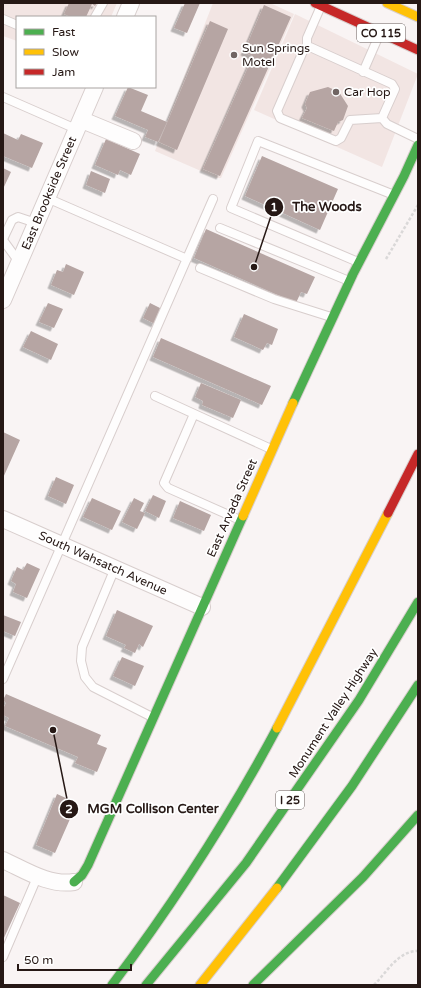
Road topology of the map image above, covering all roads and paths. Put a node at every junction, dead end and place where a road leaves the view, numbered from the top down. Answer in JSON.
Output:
{"nodes":[{"id":1,"x":103,"y":3,"type":"edge"},
{"id":2,"x":131,"y":3,"type":"edge"},
{"id":3,"x":388,"y":3,"type":"edge"},
{"id":4,"x":318,"y":4,"type":"edge"},
{"id":5,"x":407,"y":7,"type":"edge"},
{"id":6,"x":96,"y":16,"type":"edge"},
{"id":7,"x":125,"y":16,"type":"edge"},
{"id":8,"x":418,"y":17,"type":"edge"},
{"id":9,"x":3,"y":19,"type":"edge"},
{"id":10,"x":16,"y":25,"type":"edge"},
{"id":11,"x":380,"y":32,"type":"junction"},
{"id":12,"x":308,"y":48,"type":"junction"},
{"id":13,"x":418,"y":50,"type":"edge"},
{"id":14,"x":363,"y":72,"type":"junction"},
{"id":15,"x":95,"y":88,"type":"edge"},
{"id":16,"x":3,"y":96,"type":"edge"},
{"id":17,"x":382,"y":118,"type":"junction"},
{"id":18,"x":79,"y":125,"type":"junction"},
{"id":19,"x":418,"y":139,"type":"edge"},
{"id":20,"x":133,"y":141,"type":"dead end"},
{"id":21,"x":418,"y":146,"type":"edge"},
{"id":22,"x":394,"y":196,"type":"junction"},
{"id":23,"x":47,"y":198,"type":"junction"},
{"id":24,"x":213,"y":199,"type":"dead end"},
{"id":25,"x":418,"y":205,"type":"edge"},
{"id":26,"x":36,"y":223,"type":"junction"},
{"id":27,"x":220,"y":228,"type":"dead end"},
{"id":28,"x":3,"y":240,"type":"edge"},
{"id":29,"x":187,"y":259,"type":"junction"},
{"id":30,"x":386,"y":259,"type":"dead end"},
{"id":31,"x":19,"y":262,"type":"junction"},
{"id":32,"x":359,"y":262,"type":"junction"},
{"id":33,"x":200,"y":268,"type":"dead end"},
{"id":34,"x":349,"y":281,"type":"junction"},
{"id":35,"x":3,"y":300,"type":"edge"},
{"id":36,"x":332,"y":317,"type":"junction"},
{"id":37,"x":155,"y":396,"type":"dead end"},
{"id":38,"x":194,"y":414,"type":"junction"},
{"id":39,"x":272,"y":449,"type":"junction"},
{"id":40,"x":418,"y":455,"type":"edge"},
{"id":41,"x":3,"y":519,"type":"edge"},
{"id":42,"x":240,"y":520,"type":"junction"},
{"id":43,"x":62,"y":545,"type":"junction"},
{"id":44,"x":115,"y":568,"type":"junction"},
{"id":45,"x":418,"y":602,"type":"edge"},
{"id":46,"x":202,"y":606,"type":"junction"},
{"id":47,"x":3,"y":679,"type":"edge"},
{"id":48,"x":418,"y":685,"type":"edge"},
{"id":49,"x":153,"y":718,"type":"junction"},
{"id":50,"x":418,"y":815,"type":"edge"},
{"id":51,"x":3,"y":860,"type":"edge"},
{"id":52,"x":38,"y":875,"type":"junction"},
{"id":53,"x":74,"y":882,"type":"joint"},
{"id":54,"x":418,"y":951,"type":"edge"},
{"id":55,"x":3,"y":957,"type":"edge"},
{"id":56,"x":112,"y":985,"type":"edge"},
{"id":57,"x":146,"y":985,"type":"edge"},
{"id":58,"x":200,"y":985,"type":"edge"},
{"id":59,"x":253,"y":985,"type":"edge"},
{"id":60,"x":374,"y":985,"type":"edge"}],
"edges":[{"from":1,"to":6,"type":"lane"},
{"from":2,"to":7,"type":"street"},
{"from":3,"to":5,"type":"main road","number":"CO 115"},
{"from":4,"to":11,"type":"main road","number":"CO 115"},
{"from":4,"to":12,"type":"lane"},
{"from":5,"to":8,"type":"main road","number":"CO 115"},
{"from":9,"to":10,"type":"lane"},
{"from":11,"to":13,"type":"main road","number":"CO 115"},
{"from":11,"to":14,"type":"lane"},
{"from":12,"to":14,"type":"lane"},
{"from":12,"to":17,"type":"lane"},
{"from":14,"to":17,"type":"lane"},
{"from":15,"to":18,"type":"street","name":"East Brookside Street"},
{"from":16,"to":18,"type":"lane"},
{"from":17,"to":19,"type":"lane"},
{"from":18,"to":20,"type":"street"},
{"from":18,"to":23,"type":"street","name":"East Brookside Street"},
{"from":21,"to":22,"type":"main road","name":"East Arvada Street"},
{"from":22,"to":32,"type":"main road","name":"East Arvada Street"},
{"from":22,"to":32,"type":"lane"},
{"from":23,"to":26,"type":"street","name":"East Brookside Street"},
{"from":23,"to":29,"type":"lane"},
{"from":24,"to":29,"type":"lane"},
{"from":25,"to":30,"type":"path"},
{"from":26,"to":28,"type":"lane"},
{"from":26,"to":31,"type":"street","name":"East Brookside Street"},
{"from":27,"to":34,"type":"lane"},
{"from":28,"to":31,"type":"lane"},
{"from":29,"to":43,"type":"lane"},
{"from":31,"to":35,"type":"street","name":"East Brookside Street"},
{"from":32,"to":34,"type":"main road","name":"East Arvada Street"},
{"from":33,"to":36,"type":"lane"},
{"from":34,"to":36,"type":"main road","name":"East Arvada Street"},
{"from":36,"to":39,"type":"main road","name":"East Arvada Street"},
{"from":37,"to":38,"type":"lane"},
{"from":38,"to":39,"type":"lane"},
{"from":38,"to":42,"type":"lane"},
{"from":39,"to":42,"type":"main road","name":"East Arvada Street"},
{"from":40,"to":56,"type":"main road"},
{"from":41,"to":43,"type":"street","name":"South Wahsatch Avenue"},
{"from":42,"to":46,"type":"main road","name":"East Arvada Street"},
{"from":43,"to":44,"type":"street","name":"South Wahsatch Avenue"},
{"from":43,"to":47,"type":"lane"},
{"from":44,"to":46,"type":"street","name":"South Wahsatch Avenue"},
{"from":44,"to":49,"type":"lane"},
{"from":45,"to":57,"type":"main road","name":"Monument Valley Highway","number":"I 25"},
{"from":46,"to":49,"type":"main road","name":"East Arvada Street"},
{"from":48,"to":58,"type":"main road"},
{"from":49,"to":53,"type":"main road","name":"East Arvada Street"},
{"from":50,"to":59,"type":"main road"},
{"from":51,"to":52,"type":"street"},
{"from":52,"to":53,"type":"street"},
{"from":52,"to":55,"type":"lane"},
{"from":54,"to":60,"type":"path"}]}
